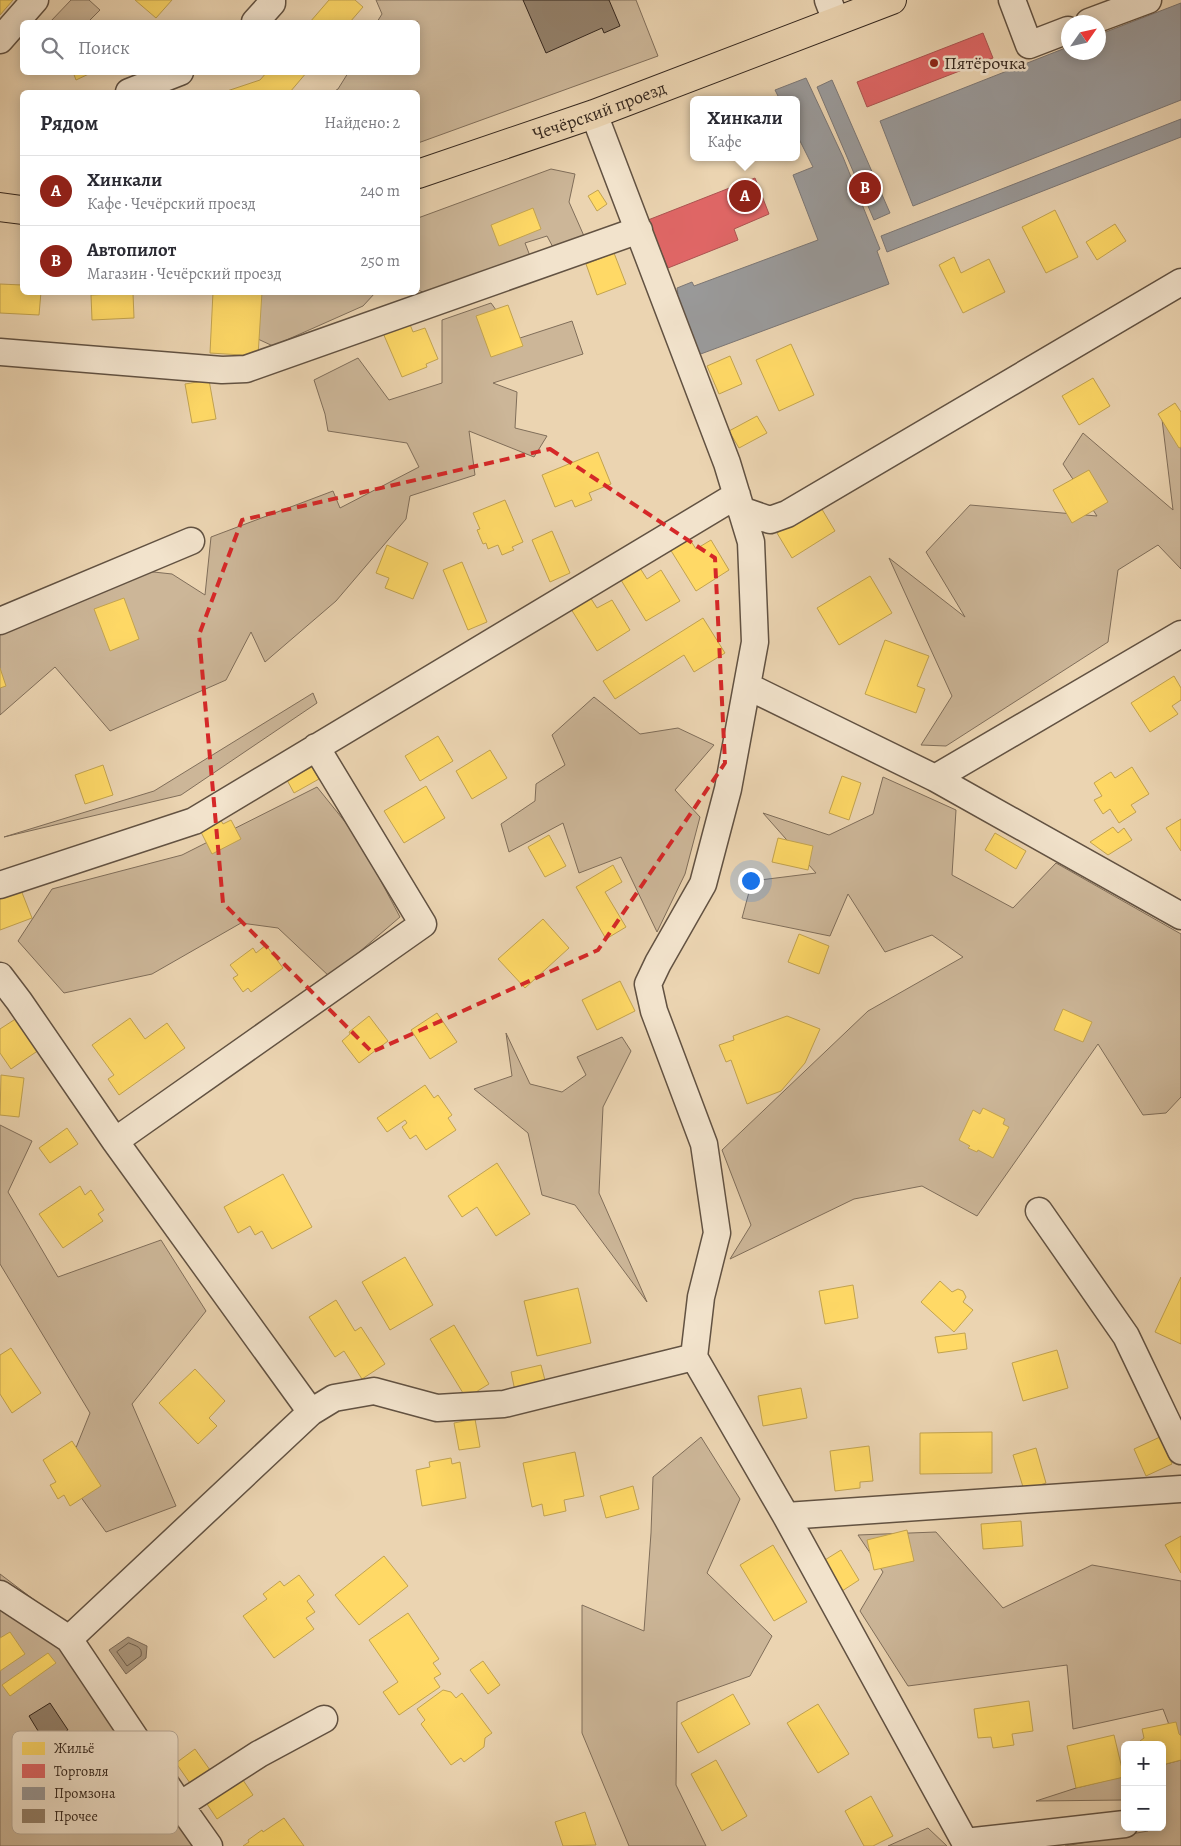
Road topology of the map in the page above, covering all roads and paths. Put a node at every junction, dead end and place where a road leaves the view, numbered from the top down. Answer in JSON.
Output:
{"nodes":[{"id":1,"x":35,"y":0,"type":"edge"},
{"id":2,"x":272,"y":0,"type":"edge"},
{"id":3,"x":892,"y":0,"type":"edge"},
{"id":4,"x":1012,"y":0,"type":"edge"},
{"id":5,"x":1148,"y":0,"type":"edge"},
{"id":6,"x":832,"y":10,"type":"edge"},
{"id":7,"x":1106,"y":16,"type":"edge"},
{"id":8,"x":257,"y":20,"type":"edge"},
{"id":9,"x":1061,"y":33,"type":"edge"},
{"id":10,"x":0,"y":40,"type":"edge"},
{"id":11,"x":172,"y":75,"type":"edge"},
{"id":12,"x":134,"y":90,"type":"edge"},
{"id":13,"x":594,"y":114,"type":"junction"},
{"id":14,"x":420,"y":173,"type":"edge"},
{"id":15,"x":0,"y":207,"type":"edge"},
{"id":16,"x":20,"y":210,"type":"edge"},
{"id":17,"x":639,"y":230,"type":"junction"},
{"id":18,"x":1181,"y":282,"type":"edge"},
{"id":19,"x":0,"y":352,"type":"edge"},
{"id":20,"x":739,"y":502,"type":"junction"},
{"id":21,"x":191,"y":541,"type":"dead end"},
{"id":22,"x":0,"y":621,"type":"edge"},
{"id":23,"x":1181,"y":634,"type":"edge"},
{"id":24,"x":747,"y":686,"type":"junction"},
{"id":25,"x":316,"y":747,"type":"junction"},
{"id":26,"x":935,"y":778,"type":"junction"},
{"id":27,"x":0,"y":885,"type":"edge"},
{"id":28,"x":1181,"y":916,"type":"edge"},
{"id":29,"x":0,"y":976,"type":"edge"},
{"id":30,"x":114,"y":1141,"type":"junction"},
{"id":31,"x":1039,"y":1210,"type":"dead end"},
{"id":32,"x":694,"y":1357,"type":"junction"},
{"id":33,"x":311,"y":1412,"type":"junction"},
{"id":34,"x":1181,"y":1451,"type":"edge"},
{"id":35,"x":1181,"y":1489,"type":"edge"},
{"id":36,"x":786,"y":1516,"type":"junction"},
{"id":37,"x":0,"y":1594,"type":"edge"},
{"id":38,"x":69,"y":1639,"type":"junction"},
{"id":39,"x":324,"y":1719,"type":"dead end"},
{"id":40,"x":131,"y":1731,"type":"edge"},
{"id":41,"x":178,"y":1802,"type":"edge"},
{"id":42,"x":180,"y":1805,"type":"junction"},
{"id":43,"x":1121,"y":1824,"type":"edge"},
{"id":44,"x":209,"y":1846,"type":"edge"}],
"edges":[{"from":1,"to":10,"type":"street"},
{"from":2,"to":8,"type":"street"},
{"from":3,"to":6,"type":"main road","name":"Чечёрский проезд"},
{"from":4,"to":9,"type":"street"},
{"from":5,"to":7,"type":"street"},
{"from":6,"to":13,"type":"main road","name":"Чечёрский проезд"},
{"from":11,"to":12,"type":"street"},
{"from":13,"to":14,"type":"main road","name":"Чечёрский проезд"},
{"from":13,"to":17,"type":"street"},
{"from":15,"to":16,"type":"main road"},
{"from":17,"to":19,"type":"street"},
{"from":17,"to":20,"type":"street"},
{"from":18,"to":20,"type":"street"},
{"from":20,"to":24,"type":"street"},
{"from":20,"to":25,"type":"street"},
{"from":21,"to":22,"type":"street"},
{"from":23,"to":26,"type":"street"},
{"from":24,"to":26,"type":"street"},
{"from":24,"to":32,"type":"street"},
{"from":25,"to":27,"type":"street"},
{"from":25,"to":30,"type":"street"},
{"from":26,"to":28,"type":"street"},
{"from":29,"to":30,"type":"street"},
{"from":30,"to":33,"type":"street"},
{"from":31,"to":34,"type":"street"},
{"from":32,"to":33,"type":"street"},
{"from":32,"to":36,"type":"street"},
{"from":33,"to":38,"type":"street"},
{"from":35,"to":36,"type":"street"},
{"from":36,"to":43,"type":"street"},
{"from":37,"to":38,"type":"street"},
{"from":38,"to":40,"type":"street"},
{"from":39,"to":42,"type":"street"},
{"from":41,"to":42,"type":"street"},
{"from":42,"to":44,"type":"street"}]}
